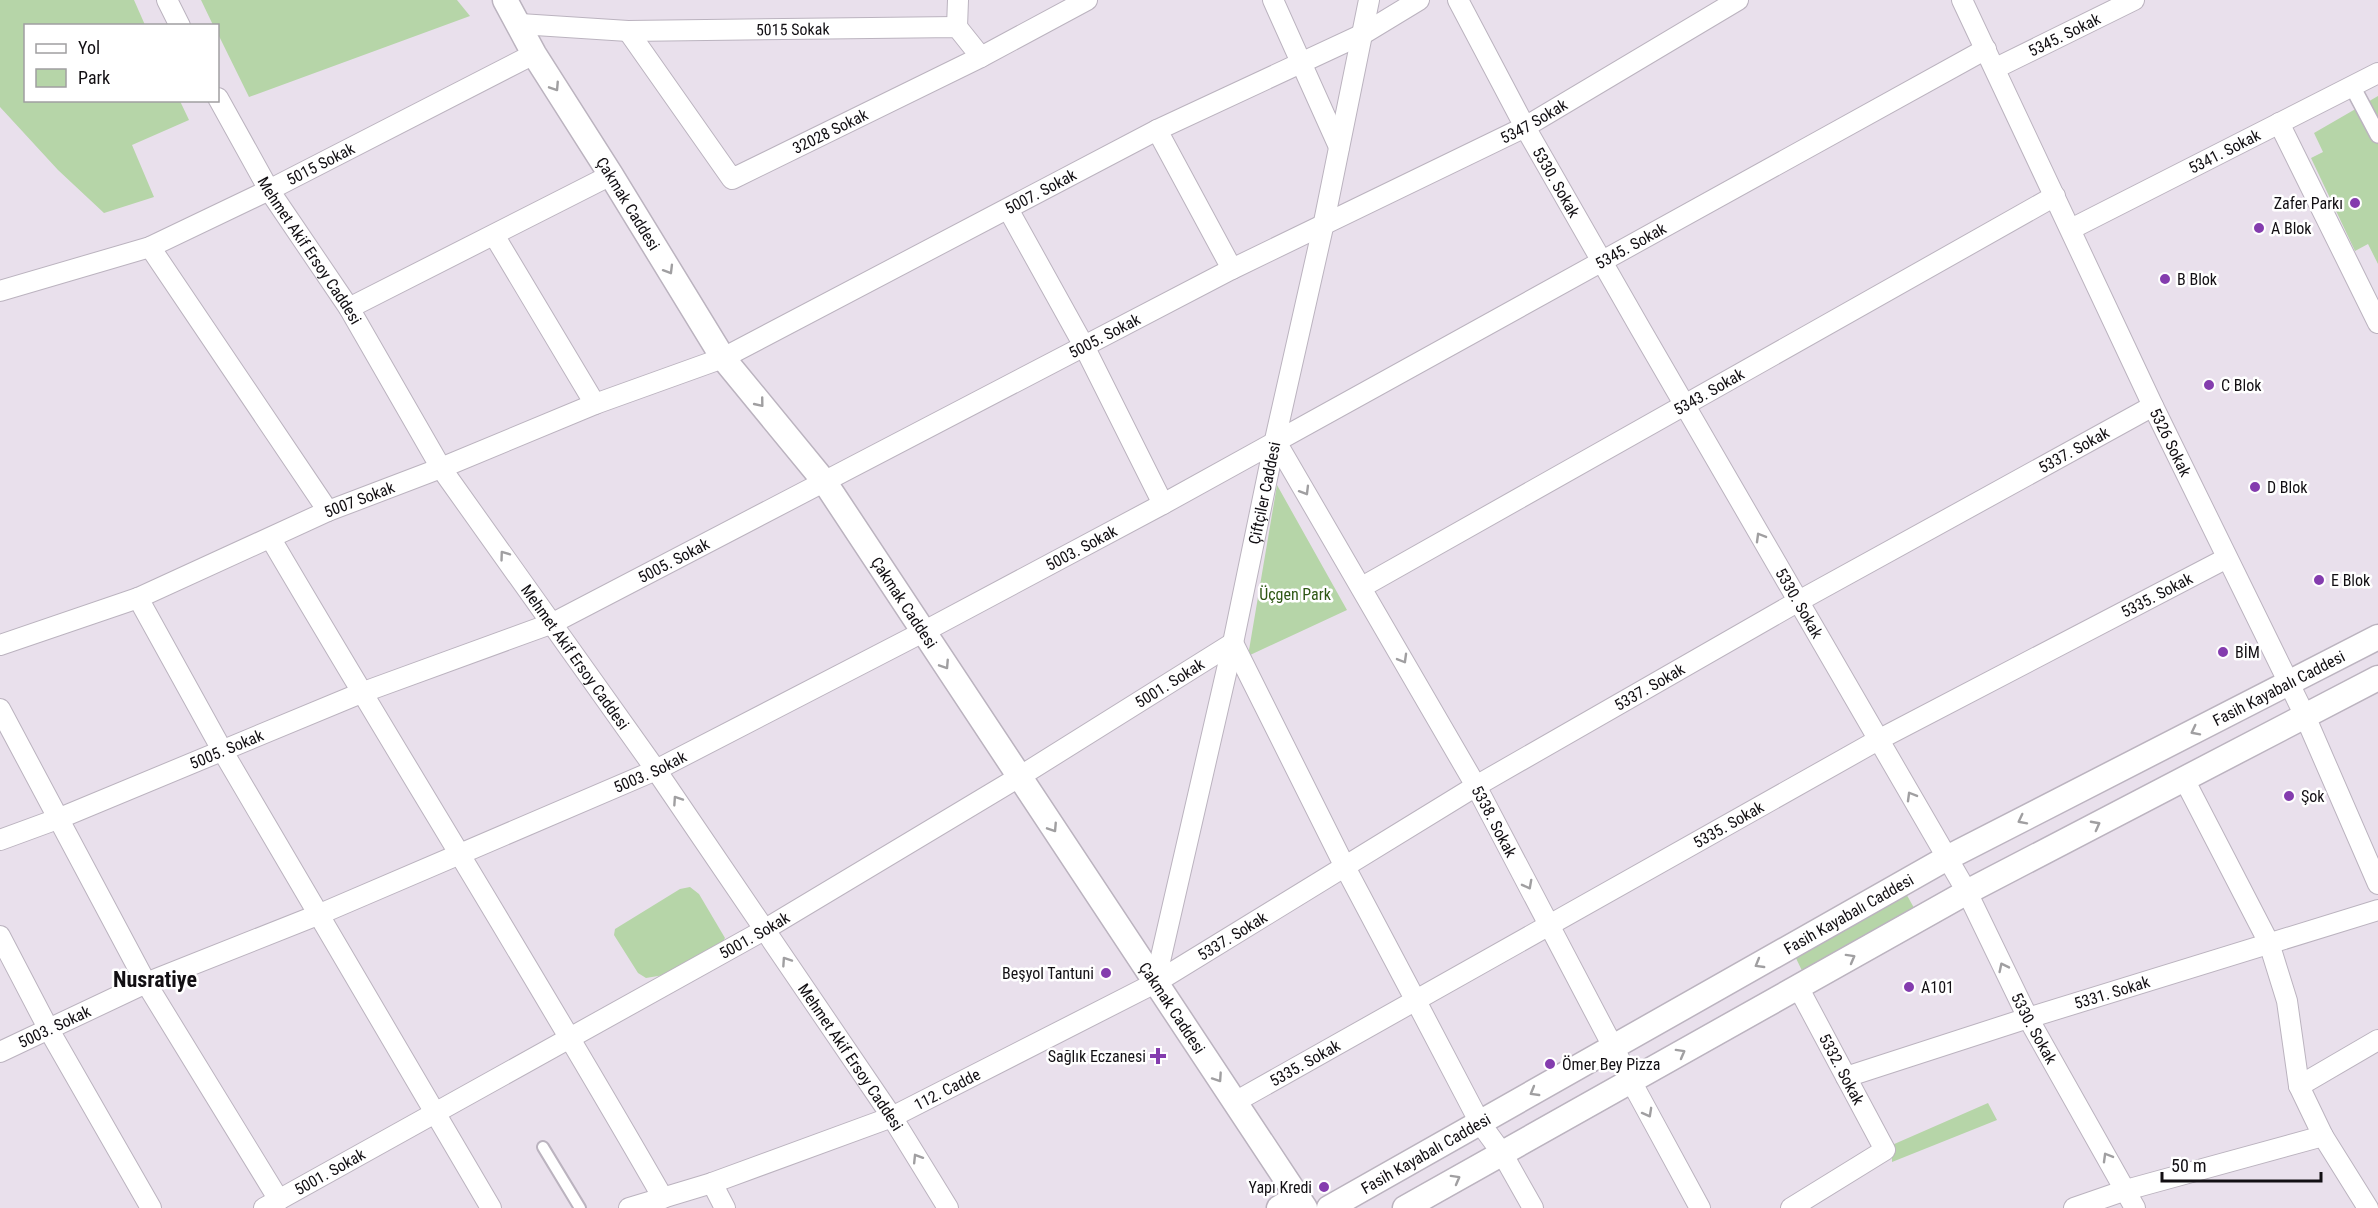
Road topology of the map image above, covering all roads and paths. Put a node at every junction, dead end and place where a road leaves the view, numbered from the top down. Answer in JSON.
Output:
{"nodes":[{"id":1,"x":167,"y":0,"type":"edge"},
{"id":2,"x":505,"y":0,"type":"edge"},
{"id":3,"x":958,"y":0,"type":"edge"},
{"id":4,"x":1087,"y":0,"type":"edge"},
{"id":5,"x":1273,"y":0,"type":"edge"},
{"id":6,"x":1369,"y":0,"type":"edge"},
{"id":7,"x":1419,"y":0,"type":"edge"},
{"id":8,"x":1458,"y":0,"type":"edge"},
{"id":9,"x":1738,"y":0,"type":"edge"},
{"id":10,"x":1962,"y":0,"type":"edge"},
{"id":11,"x":2134,"y":0,"type":"edge"},
{"id":12,"x":179,"y":24,"type":"edge"},
{"id":13,"x":519,"y":24,"type":"junction"},
{"id":14,"x":957,"y":27,"type":"junction"},
{"id":15,"x":628,"y":31,"type":"junction"},
{"id":16,"x":1363,"y":34,"type":"junction"},
{"id":17,"x":1986,"y":49,"type":"junction"},
{"id":18,"x":534,"y":54,"type":"junction"},
{"id":19,"x":981,"y":57,"type":"junction"},
{"id":20,"x":1302,"y":62,"type":"junction"},
{"id":21,"x":1996,"y":69,"type":"junction"},
{"id":22,"x":2378,"y":73,"type":"edge"},
{"id":23,"x":2352,"y":86,"type":"junction"},
{"id":24,"x":219,"y":100,"type":"edge"},
{"id":25,"x":2279,"y":123,"type":"junction"},
{"id":26,"x":1525,"y":127,"type":"junction"},
{"id":27,"x":1157,"y":130,"type":"junction"},
{"id":28,"x":2378,"y":135,"type":"edge"},
{"id":29,"x":1339,"y":147,"type":"junction"},
{"id":30,"x":611,"y":175,"type":"junction"},
{"id":31,"x":269,"y":190,"type":"junction"},
{"id":32,"x":2055,"y":196,"type":"junction"},
{"id":33,"x":1008,"y":209,"type":"junction"},
{"id":34,"x":1323,"y":227,"type":"junction"},
{"id":35,"x":2071,"y":229,"type":"junction"},
{"id":36,"x":494,"y":235,"type":"junction"},
{"id":37,"x":150,"y":247,"type":"junction"},
{"id":38,"x":1602,"y":260,"type":"junction"},
{"id":39,"x":1232,"y":270,"type":"junction"},
{"id":40,"x":0,"y":291,"type":"edge"},
{"id":41,"x":349,"y":308,"type":"junction"},
{"id":42,"x":2378,"y":323,"type":"edge"},
{"id":43,"x":1084,"y":346,"type":"junction"},
{"id":44,"x":723,"y":358,"type":"junction"},
{"id":45,"x":595,"y":404,"type":"junction"},
{"id":46,"x":1684,"y":404,"type":"junction"},
{"id":47,"x":2153,"y":406,"type":"junction"},
{"id":48,"x":1275,"y":440,"type":"junction"},
{"id":49,"x":441,"y":468,"type":"junction"},
{"id":50,"x":824,"y":481,"type":"junction"},
{"id":51,"x":1163,"y":504,"type":"junction"},
{"id":52,"x":328,"y":511,"type":"junction"},
{"id":53,"x":271,"y":539,"type":"junction"},
{"id":54,"x":2227,"y":558,"type":"junction"},
{"id":55,"x":1362,"y":587,"type":"junction"},
{"id":56,"x":138,"y":598,"type":"junction"},
{"id":57,"x":1797,"y":602,"type":"junction"},
{"id":58,"x":553,"y":623,"type":"junction"},
{"id":59,"x":923,"y":632,"type":"junction"},
{"id":60,"x":2378,"y":637,"type":"edge"},
{"id":61,"x":1233,"y":643,"type":"junction"},
{"id":62,"x":0,"y":645,"type":"edge"},
{"id":63,"x":2378,"y":678,"type":"edge"},
{"id":64,"x":2288,"y":684,"type":"junction"},
{"id":65,"x":361,"y":693,"type":"junction"},
{"id":66,"x":0,"y":709,"type":"edge"},
{"id":67,"x":2305,"y":716,"type":"junction"},
{"id":68,"x":1878,"y":740,"type":"junction"},
{"id":69,"x":222,"y":750,"type":"junction"},
{"id":70,"x":656,"y":770,"type":"junction"},
{"id":71,"x":1019,"y":777,"type":"junction"},
{"id":72,"x":2184,"y":779,"type":"junction"},
{"id":73,"x":1476,"y":786,"type":"junction"},
{"id":74,"x":60,"y":818,"type":"junction"},
{"id":75,"x":0,"y":840,"type":"edge"},
{"id":76,"x":459,"y":854,"type":"junction"},
{"id":77,"x":1947,"y":858,"type":"junction"},
{"id":78,"x":1345,"y":867,"type":"junction"},
{"id":79,"x":2378,"y":884,"type":"edge"},
{"id":80,"x":1967,"y":892,"type":"junction"},
{"id":81,"x":2378,"y":910,"type":"edge"},
{"id":82,"x":320,"y":914,"type":"junction"},
{"id":83,"x":1550,"y":926,"type":"junction"},
{"id":84,"x":764,"y":930,"type":"junction"},
{"id":85,"x":0,"y":936,"type":"edge"},
{"id":86,"x":2269,"y":943,"type":"junction"},
{"id":87,"x":146,"y":983,"type":"junction"},
{"id":88,"x":1155,"y":983,"type":"junction"},
{"id":89,"x":1798,"y":987,"type":"junction"},
{"id":90,"x":1416,"y":1001,"type":"junction"},
{"id":91,"x":2028,"y":1018,"type":"junction"},
{"id":92,"x":49,"y":1030,"type":"junction"},
{"id":93,"x":571,"y":1038,"type":"junction"},
{"id":94,"x":2378,"y":1040,"type":"edge"},
{"id":95,"x":1613,"y":1047,"type":"junction"},
{"id":96,"x":0,"y":1052,"type":"edge"},
{"id":97,"x":1846,"y":1077,"type":"junction"},
{"id":98,"x":1631,"y":1081,"type":"junction"},
{"id":99,"x":2299,"y":1086,"type":"junction"},
{"id":100,"x":1235,"y":1102,"type":"junction"},
{"id":101,"x":435,"y":1113,"type":"junction"},
{"id":102,"x":892,"y":1117,"type":"junction"},
{"id":103,"x":1480,"y":1122,"type":"junction"},
{"id":104,"x":2323,"y":1136,"type":"junction"},
{"id":105,"x":543,"y":1146,"type":"dead end"},
{"id":106,"x":1502,"y":1153,"type":"junction"},
{"id":107,"x":712,"y":1183,"type":"junction"},
{"id":108,"x":663,"y":1197,"type":"junction"},
{"id":109,"x":2131,"y":1199,"type":"edge"},
{"id":110,"x":272,"y":1204,"type":"edge"},
{"id":111,"x":1294,"y":1204,"type":"edge"},
{"id":112,"x":151,"y":1208,"type":"edge"},
{"id":113,"x":491,"y":1208,"type":"edge"},
{"id":114,"x":580,"y":1208,"type":"edge"},
{"id":115,"x":630,"y":1208,"type":"edge"},
{"id":116,"x":725,"y":1208,"type":"edge"},
{"id":117,"x":948,"y":1208,"type":"edge"},
{"id":118,"x":1329,"y":1208,"type":"edge"},
{"id":119,"x":1405,"y":1208,"type":"edge"},
{"id":120,"x":1533,"y":1208,"type":"edge"},
{"id":121,"x":1700,"y":1208,"type":"edge"},
{"id":122,"x":1791,"y":1208,"type":"edge"},
{"id":123,"x":2074,"y":1208,"type":"edge"},
{"id":124,"x":2368,"y":1208,"type":"edge"}],
"edges":[{"from":1,"to":12,"type":"street"},
{"from":2,"to":13,"type":"street","name":"Çakmak Caddesi"},
{"from":3,"to":14,"type":"street"},
{"from":4,"to":19,"type":"street","name":"32028 Sokak"},
{"from":5,"to":20,"type":"street"},
{"from":6,"to":16,"type":"street","name":"Çiftçiler Caddesi"},
{"from":7,"to":16,"type":"street","name":"5007. Sokak"},
{"from":8,"to":26,"type":"street","name":"5330. Sokak"},
{"from":9,"to":26,"type":"street","name":"5347 Sokak"},
{"from":10,"to":17,"type":"street","name":"5326 Sokak"},
{"from":11,"to":21,"type":"street","name":"5345. Sokak"},
{"from":13,"to":15,"type":"street","name":"5015 Sokak"},
{"from":13,"to":18,"type":"street","name":"Çakmak Caddesi"},
{"from":14,"to":15,"type":"street","name":"5015 Sokak"},
{"from":14,"to":19,"type":"street"},
{"from":15,"to":19,"type":"street","name":"32028 Sokak"},
{"from":16,"to":20,"type":"street","name":"5007. Sokak"},
{"from":16,"to":29,"type":"street","name":"Çiftçiler Caddesi"},
{"from":17,"to":21,"type":"street","name":"5326 Sokak"},
{"from":17,"to":38,"type":"street","name":"5345. Sokak"},
{"from":18,"to":30,"type":"street","name":"Çakmak Caddesi","one_way":true},
{"from":18,"to":31,"type":"street","name":"5015 Sokak"},
{"from":20,"to":27,"type":"street","name":"5007. Sokak"},
{"from":20,"to":29,"type":"street"},
{"from":21,"to":32,"type":"street","name":"5326 Sokak"},
{"from":22,"to":23,"type":"street","name":"5341. Sokak"},
{"from":23,"to":25,"type":"street","name":"5341. Sokak"},
{"from":23,"to":28,"type":"street"},
{"from":24,"to":31,"type":"street","name":"Mehmet Akif Ersoy Caddesi"},
{"from":25,"to":35,"type":"street","name":"5341. Sokak"},
{"from":25,"to":42,"type":"street"},
{"from":26,"to":34,"type":"street","name":"5347 Sokak"},
{"from":26,"to":38,"type":"street","name":"5330. Sokak"},
{"from":27,"to":33,"type":"street","name":"5007. Sokak"},
{"from":27,"to":39,"type":"street"},
{"from":29,"to":34,"type":"street","name":"Çiftçiler Caddesi"},
{"from":30,"to":36,"type":"street"},
{"from":30,"to":44,"type":"street","name":"Çakmak Caddesi","one_way":true},
{"from":31,"to":37,"type":"street","name":"5015 Sokak"},
{"from":31,"to":41,"type":"street","name":"Mehmet Akif Ersoy Caddesi"},
{"from":32,"to":35,"type":"street","name":"5326 Sokak"},
{"from":32,"to":46,"type":"street","name":"5343. Sokak"},
{"from":33,"to":43,"type":"street"},
{"from":33,"to":44,"type":"street","name":"5007. Sokak"},
{"from":34,"to":39,"type":"street","name":"5005. Sokak"},
{"from":34,"to":48,"type":"street","name":"Çiftçiler Caddesi"},
{"from":35,"to":47,"type":"street","name":"5326 Sokak"},
{"from":36,"to":41,"type":"street"},
{"from":36,"to":45,"type":"street"},
{"from":37,"to":40,"type":"street","name":"5015 Sokak"},
{"from":37,"to":52,"type":"street"},
{"from":38,"to":46,"type":"street","name":"5330. Sokak"},
{"from":38,"to":48,"type":"street","name":"5345. Sokak"},
{"from":39,"to":43,"type":"street","name":"5005. Sokak"},
{"from":41,"to":49,"type":"street","name":"Mehmet Akif Ersoy Caddesi"},
{"from":43,"to":50,"type":"street","name":"5005. Sokak"},
{"from":43,"to":51,"type":"street"},
{"from":44,"to":45,"type":"street","name":"5007 Sokak"},
{"from":44,"to":50,"type":"street","name":"Çakmak Caddesi","one_way":true},
{"from":45,"to":49,"type":"street","name":"5007 Sokak"},
{"from":46,"to":55,"type":"street","name":"5343. Sokak"},
{"from":57,"to":46,"type":"street","name":"5330. Sokak","one_way":true},
{"from":47,"to":54,"type":"street","name":"5326 Sokak"},
{"from":47,"to":57,"type":"street","name":"5337. Sokak"},
{"from":48,"to":51,"type":"street","name":"5003. Sokak"},
{"from":48,"to":55,"type":"street","name":"5338. Sokak","one_way":true},
{"from":48,"to":61,"type":"street","name":"Çiftçiler Caddesi"},
{"from":49,"to":52,"type":"street","name":"5007 Sokak"},
{"from":58,"to":49,"type":"street","name":"Mehmet Akif Ersoy Caddesi","one_way":true},
{"from":50,"to":58,"type":"street","name":"5005. Sokak"},
{"from":50,"to":59,"type":"street","name":"Çakmak Caddesi"},
{"from":51,"to":59,"type":"street","name":"5003. Sokak"},
{"from":52,"to":53,"type":"street","name":"5007 Sokak"},
{"from":53,"to":56,"type":"street","name":"5007 Sokak"},
{"from":53,"to":65,"type":"street"},
{"from":54,"to":64,"type":"street","name":"5326 Sokak"},
{"from":54,"to":68,"type":"street","name":"5335. Sokak"},
{"from":55,"to":73,"type":"street","name":"5338. Sokak","one_way":true},
{"from":56,"to":62,"type":"street","name":"5007 Sokak"},
{"from":56,"to":69,"type":"street"},
{"from":57,"to":68,"type":"street","name":"5330. Sokak"},
{"from":57,"to":73,"type":"street","name":"5337. Sokak"},
{"from":58,"to":65,"type":"street","name":"5005. Sokak"},
{"from":58,"to":70,"type":"street","name":"Mehmet Akif Ersoy Caddesi"},
{"from":59,"to":70,"type":"street","name":"5003. Sokak"},
{"from":59,"to":71,"type":"street","name":"Çakmak Caddesi","one_way":true},
{"from":60,"to":64,"type":"street","name":"Fasih Kayabalı Caddesi"},
{"from":61,"to":71,"type":"street","name":"5001. Sokak"},
{"from":61,"to":78,"type":"street"},
{"from":61,"to":88,"type":"street","name":"Çiftçiler Caddesi"},
{"from":63,"to":67,"type":"street"},
{"from":64,"to":67,"type":"street","name":"5326 Sokak"},
{"from":64,"to":77,"type":"street","name":"Fasih Kayabalı Caddesi","one_way":true},
{"from":65,"to":69,"type":"street","name":"5005. Sokak"},
{"from":65,"to":76,"type":"street"},
{"from":66,"to":74,"type":"street"},
{"from":67,"to":72,"type":"street"},
{"from":67,"to":79,"type":"street","name":"5326 Sokak"},
{"from":77,"to":68,"type":"street","name":"5330. Sokak","one_way":true},
{"from":68,"to":83,"type":"street","name":"5335. Sokak"},
{"from":69,"to":74,"type":"street","name":"5005. Sokak"},
{"from":69,"to":82,"type":"street"},
{"from":70,"to":76,"type":"street","name":"5003. Sokak"},
{"from":84,"to":70,"type":"street","name":"Mehmet Akif Ersoy Caddesi","one_way":true},
{"from":71,"to":84,"type":"street","name":"5001. Sokak"},
{"from":71,"to":88,"type":"street","name":"Çakmak Caddesi","one_way":true},
{"from":80,"to":72,"type":"street","one_way":true},
{"from":72,"to":86,"type":"street"},
{"from":73,"to":78,"type":"street","name":"5337. Sokak"},
{"from":73,"to":83,"type":"street","name":"5338. Sokak","one_way":true},
{"from":74,"to":75,"type":"street","name":"5005. Sokak"},
{"from":74,"to":87,"type":"street"},
{"from":76,"to":82,"type":"street","name":"5003. Sokak"},
{"from":76,"to":93,"type":"street"},
{"from":77,"to":80,"type":"street","name":"5330. Sokak"},
{"from":77,"to":95,"type":"street","name":"Fasih Kayabalı Caddesi","one_way":true},
{"from":78,"to":88,"type":"street","name":"5337. Sokak"},
{"from":78,"to":90,"type":"street"},
{"from":89,"to":80,"type":"street","one_way":true},
{"from":91,"to":80,"type":"street","name":"5330. Sokak","one_way":true},
{"from":81,"to":86,"type":"street","name":"5331. Sokak"},
{"from":82,"to":87,"type":"street","name":"5003. Sokak"},
{"from":82,"to":101,"type":"street"},
{"from":83,"to":90,"type":"street","name":"5335. Sokak"},
{"from":83,"to":95,"type":"street","name":"5338. Sokak"},
{"from":84,"to":93,"type":"street","name":"5001. Sokak"},
{"from":102,"to":84,"type":"street","name":"Mehmet Akif Ersoy Caddesi","one_way":true},
{"from":85,"to":92,"type":"street"},
{"from":86,"to":91,"type":"street","name":"5331. Sokak"},
{"from":86,"to":99,"type":"street"},
{"from":87,"to":92,"type":"street","name":"5003. Sokak"},
{"from":87,"to":110,"type":"street"},
{"from":88,"to":100,"type":"street","name":"Çakmak Caddesi","one_way":true},
{"from":88,"to":102,"type":"street","name":"112. Cadde"},
{"from":89,"to":97,"type":"street","name":"5332. Sokak"},
{"from":98,"to":89,"type":"street","one_way":true},
{"from":90,"to":100,"type":"street","name":"5335. Sokak"},
{"from":90,"to":103,"type":"street"},
{"from":91,"to":97,"type":"street","name":"5331. Sokak"},
{"from":109,"to":91,"type":"street","name":"5330. Sokak","one_way":true},
{"from":92,"to":96,"type":"street","name":"5003. Sokak"},
{"from":92,"to":112,"type":"street"},
{"from":93,"to":101,"type":"street","name":"5001. Sokak"},
{"from":93,"to":108,"type":"street"},
{"from":94,"to":99,"type":"street"},
{"from":95,"to":98,"type":"street","name":"5338. Sokak"},
{"from":95,"to":103,"type":"street","name":"Fasih Kayabalı Caddesi","one_way":true},
{"from":97,"to":122,"type":"street","name":"5332. Sokak"},
{"from":98,"to":106,"type":"street"},
{"from":98,"to":121,"type":"street","name":"5338. Sokak","one_way":true},
{"from":99,"to":104,"type":"street"},
{"from":100,"to":111,"type":"street","name":"Çakmak Caddesi"},
{"from":101,"to":110,"type":"street","name":"5001. Sokak"},
{"from":101,"to":113,"type":"street"},
{"from":102,"to":107,"type":"street","name":"112. Cadde"},
{"from":117,"to":102,"type":"street","name":"Mehmet Akif Ersoy Caddesi","one_way":true},
{"from":103,"to":106,"type":"street"},
{"from":103,"to":118,"type":"street","name":"Fasih Kayabalı Caddesi"},
{"from":104,"to":109,"type":"street"},
{"from":104,"to":124,"type":"street"},
{"from":105,"to":114,"type":"lane"},
{"from":119,"to":106,"type":"street","one_way":true},
{"from":106,"to":120,"type":"street"},
{"from":107,"to":108,"type":"street","name":"112. Cadde"},
{"from":107,"to":116,"type":"street"},
{"from":108,"to":115,"type":"street","name":"112. Cadde"},
{"from":109,"to":123,"type":"street"}]}
